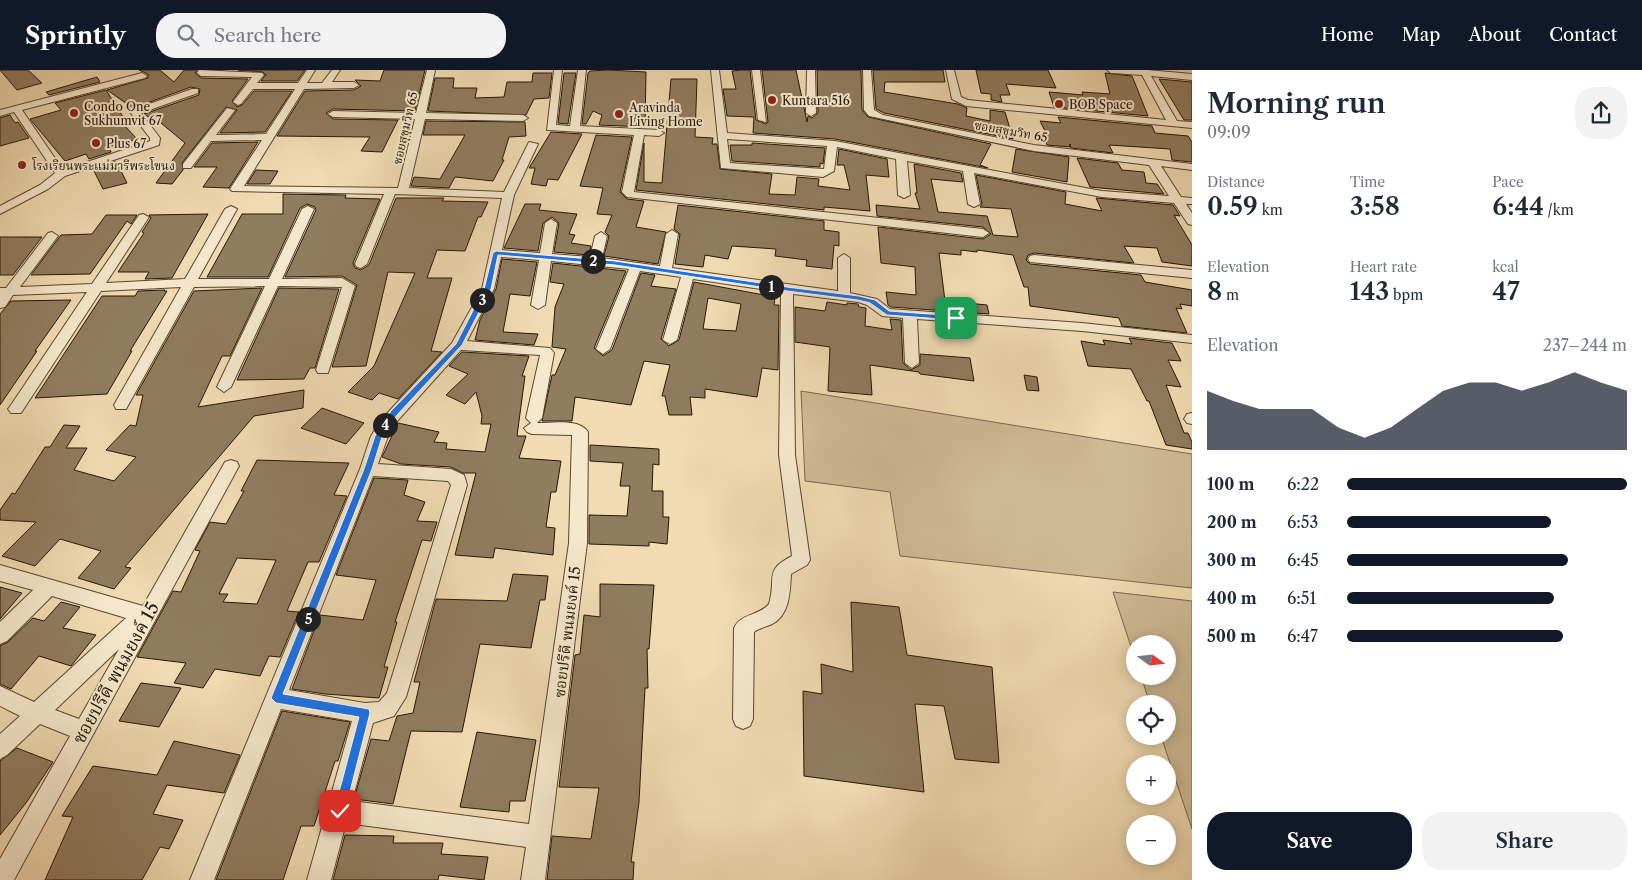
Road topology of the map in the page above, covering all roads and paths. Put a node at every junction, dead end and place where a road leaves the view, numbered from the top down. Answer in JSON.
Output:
{"nodes":[{"id":1,"x":202,"y":70,"type":"edge"},
{"id":2,"x":311,"y":70,"type":"edge"},
{"id":3,"x":336,"y":70,"type":"edge"},
{"id":4,"x":431,"y":70,"type":"edge"},
{"id":5,"x":438,"y":70,"type":"edge"},
{"id":6,"x":558,"y":70,"type":"edge"},
{"id":7,"x":582,"y":70,"type":"edge"},
{"id":8,"x":715,"y":70,"type":"edge"},
{"id":9,"x":756,"y":70,"type":"edge"},
{"id":10,"x":811,"y":70,"type":"edge"},
{"id":11,"x":867,"y":70,"type":"edge"},
{"id":12,"x":950,"y":70,"type":"edge"},
{"id":13,"x":1111,"y":70,"type":"edge"},
{"id":14,"x":1144,"y":71,"type":"edge"},
{"id":15,"x":219,"y":72,"type":"edge"},
{"id":16,"x":142,"y":76,"type":"dead end"},
{"id":17,"x":1192,"y":76,"type":"edge"},
{"id":18,"x":327,"y":85,"type":"junction"},
{"id":19,"x":354,"y":85,"type":"dead end"},
{"id":20,"x":251,"y":86,"type":"junction"},
{"id":21,"x":301,"y":87,"type":"junction"},
{"id":22,"x":195,"y":90,"type":"dead end"},
{"id":23,"x":238,"y":102,"type":"dead end"},
{"id":24,"x":16,"y":108,"type":"junction"},
{"id":25,"x":230,"y":110,"type":"dead end"},
{"id":26,"x":0,"y":113,"type":"edge"},
{"id":27,"x":811,"y":113,"type":"dead end"},
{"id":28,"x":333,"y":114,"type":"dead end"},
{"id":29,"x":422,"y":116,"type":"junction"},
{"id":30,"x":523,"y":118,"type":"dead end"},
{"id":31,"x":763,"y":120,"type":"dead end"},
{"id":32,"x":1173,"y":123,"type":"junction"},
{"id":33,"x":1192,"y":125,"type":"edge"},
{"id":34,"x":575,"y":130,"type":"junction"},
{"id":35,"x":640,"y":132,"type":"junction"},
{"id":36,"x":659,"y":133,"type":"dead end"},
{"id":37,"x":722,"y":136,"type":"junction"},
{"id":38,"x":209,"y":138,"type":"junction"},
{"id":39,"x":267,"y":138,"type":"junction"},
{"id":40,"x":533,"y":144,"type":"dead end"},
{"id":41,"x":832,"y":144,"type":"junction"},
{"id":42,"x":901,"y":156,"type":"junction"},
{"id":43,"x":1154,"y":163,"type":"junction"},
{"id":44,"x":187,"y":166,"type":"dead end"},
{"id":45,"x":1192,"y":167,"type":"edge"},
{"id":46,"x":968,"y":168,"type":"junction"},
{"id":47,"x":61,"y":174,"type":"junction"},
{"id":48,"x":397,"y":191,"type":"junction"},
{"id":49,"x":508,"y":195,"type":"junction"},
{"id":50,"x":904,"y":195,"type":"dead end"},
{"id":51,"x":1178,"y":200,"type":"junction"},
{"id":52,"x":1192,"y":201,"type":"edge"},
{"id":53,"x":974,"y":204,"type":"dead end"},
{"id":54,"x":308,"y":208,"type":"dead end"},
{"id":55,"x":231,"y":209,"type":"dead end"},
{"id":56,"x":0,"y":211,"type":"edge"},
{"id":57,"x":143,"y":217,"type":"dead end"},
{"id":58,"x":1192,"y":222,"type":"edge"},
{"id":59,"x":551,"y":223,"type":"dead end"},
{"id":60,"x":982,"y":233,"type":"dead end"},
{"id":61,"x":672,"y":234,"type":"dead end"},
{"id":62,"x":52,"y":236,"type":"dead end"},
{"id":63,"x":601,"y":236,"type":"dead end"},
{"id":64,"x":496,"y":253,"type":"junction"},
{"id":65,"x":547,"y":257,"type":"junction"},
{"id":66,"x":844,"y":258,"type":"dead end"},
{"id":67,"x":1034,"y":260,"type":"dead end"},
{"id":68,"x":595,"y":261,"type":"junction"},
{"id":69,"x":361,"y":264,"type":"dead end"},
{"id":70,"x":636,"y":266,"type":"junction"},
{"id":71,"x":665,"y":271,"type":"junction"},
{"id":72,"x":688,"y":274,"type":"junction"},
{"id":73,"x":1192,"y":274,"type":"edge"},
{"id":74,"x":188,"y":283,"type":"junction"},
{"id":75,"x":274,"y":283,"type":"junction"},
{"id":76,"x":96,"y":286,"type":"junction"},
{"id":77,"x":787,"y":289,"type":"junction"},
{"id":78,"x":5,"y":291,"type":"edge"},
{"id":79,"x":844,"y":296,"type":"junction"},
{"id":80,"x":0,"y":304,"type":"edge"},
{"id":81,"x":538,"y":305,"type":"dead end"},
{"id":82,"x":910,"y":314,"type":"junction"},
{"id":83,"x":1192,"y":339,"type":"edge"},
{"id":84,"x":670,"y":340,"type":"dead end"},
{"id":85,"x":458,"y":345,"type":"junction"},
{"id":86,"x":603,"y":349,"type":"dead end"},
{"id":87,"x":912,"y":363,"type":"dead end"},
{"id":88,"x":324,"y":370,"type":"dead end"},
{"id":89,"x":224,"y":388,"type":"dead end"},
{"id":90,"x":121,"y":405,"type":"dead end"},
{"id":91,"x":16,"y":410,"type":"dead end"},
{"id":92,"x":231,"y":466,"type":"dead end"},
{"id":93,"x":368,"y":469,"type":"junction"},
{"id":94,"x":0,"y":573,"type":"edge"},
{"id":95,"x":49,"y":587,"type":"junction"},
{"id":96,"x":146,"y":615,"type":"junction"},
{"id":97,"x":0,"y":635,"type":"edge"},
{"id":98,"x":0,"y":696,"type":"edge"},
{"id":99,"x":276,"y":698,"type":"junction"},
{"id":100,"x":36,"y":713,"type":"junction"},
{"id":101,"x":365,"y":713,"type":"junction"},
{"id":102,"x":743,"y":719,"type":"dead end"},
{"id":103,"x":85,"y":731,"type":"junction"},
{"id":104,"x":0,"y":748,"type":"edge"},
{"id":105,"x":340,"y":811,"type":"junction"},
{"id":106,"x":540,"y":837,"type":"junction"},
{"id":107,"x":1,"y":880,"type":"edge"},
{"id":108,"x":202,"y":880,"type":"edge"},
{"id":109,"x":319,"y":880,"type":"edge"},
{"id":110,"x":533,"y":880,"type":"edge"}],
"edges":[{"from":1,"to":15,"type":"street"},
{"from":2,"to":21,"type":"street"},
{"from":3,"to":18,"type":"street"},
{"from":4,"to":5,"type":"street"},
{"from":4,"to":29,"type":"street","name":"ซอยสุขุมวิท 65"},
{"from":6,"to":34,"type":"street"},
{"from":7,"to":34,"type":"street"},
{"from":8,"to":37,"type":"street"},
{"from":9,"to":31,"type":"street"},
{"from":10,"to":27,"type":"street"},
{"from":11,"to":43,"type":"street","name":"ซอยสุขุมวิท 65"},
{"from":12,"to":32,"type":"street"},
{"from":13,"to":14,"type":"street"},
{"from":14,"to":17,"type":"street"},
{"from":14,"to":32,"type":"street"},
{"from":15,"to":20,"type":"street"},
{"from":16,"to":24,"type":"street"},
{"from":18,"to":19,"type":"street"},
{"from":18,"to":21,"type":"street"},
{"from":20,"to":21,"type":"street"},
{"from":20,"to":23,"type":"street"},
{"from":21,"to":39,"type":"street"},
{"from":22,"to":47,"type":"street"},
{"from":24,"to":26,"type":"street"},
{"from":24,"to":47,"type":"street"},
{"from":25,"to":38,"type":"street"},
{"from":28,"to":29,"type":"street"},
{"from":29,"to":30,"type":"street"},
{"from":29,"to":48,"type":"street","name":"ซอยสุขุมวิท 65"},
{"from":32,"to":33,"type":"street"},
{"from":34,"to":35,"type":"street"},
{"from":35,"to":36,"type":"street"},
{"from":35,"to":60,"type":"street"},
{"from":37,"to":41,"type":"street"},
{"from":37,"to":41,"type":"street"},
{"from":38,"to":39,"type":"street"},
{"from":38,"to":44,"type":"street"},
{"from":39,"to":48,"type":"street"},
{"from":40,"to":49,"type":"street"},
{"from":41,"to":42,"type":"street"},
{"from":42,"to":46,"type":"street"},
{"from":42,"to":50,"type":"street"},
{"from":43,"to":45,"type":"street","name":"ซอยสุขุมวิท 65"},
{"from":43,"to":51,"type":"street"},
{"from":46,"to":51,"type":"street"},
{"from":46,"to":53,"type":"street"},
{"from":47,"to":56,"type":"street"},
{"from":48,"to":49,"type":"street"},
{"from":48,"to":69,"type":"street","name":"ซอยสุขุมวิท 65"},
{"from":49,"to":64,"type":"street"},
{"from":51,"to":52,"type":"street"},
{"from":51,"to":58,"type":"street"},
{"from":54,"to":75,"type":"street"},
{"from":55,"to":74,"type":"street"},
{"from":57,"to":76,"type":"street"},
{"from":59,"to":65,"type":"street"},
{"from":61,"to":71,"type":"street"},
{"from":62,"to":78,"type":"street"},
{"from":63,"to":68,"type":"street"},
{"from":64,"to":65,"type":"street"},
{"from":64,"to":85,"type":"street"},
{"from":65,"to":68,"type":"street"},
{"from":65,"to":81,"type":"street"},
{"from":66,"to":79,"type":"street"},
{"from":67,"to":73,"type":"street"},
{"from":68,"to":70,"type":"street"},
{"from":70,"to":71,"type":"street"},
{"from":70,"to":86,"type":"street"},
{"from":71,"to":72,"type":"street"},
{"from":72,"to":77,"type":"street"},
{"from":72,"to":84,"type":"street"},
{"from":74,"to":75,"type":"street"},
{"from":74,"to":76,"type":"street"},
{"from":74,"to":90,"type":"street"},
{"from":75,"to":88,"type":"street"},
{"from":75,"to":89,"type":"street"},
{"from":76,"to":78,"type":"street"},
{"from":76,"to":91,"type":"street"},
{"from":77,"to":79,"type":"street"},
{"from":77,"to":102,"type":"street"},
{"from":78,"to":80,"type":"street"},
{"from":79,"to":82,"type":"street"},
{"from":82,"to":83,"type":"street"},
{"from":82,"to":87,"type":"street"},
{"from":85,"to":93,"type":"street"},
{"from":85,"to":106,"type":"street","name":"ซอยปรีดี พนมยงค์ 15"},
{"from":92,"to":96,"type":"street","name":"ซอยปรีดี พนมยงค์ 15"},
{"from":93,"to":99,"type":"street"},
{"from":93,"to":101,"type":"street"},
{"from":94,"to":95,"type":"street"},
{"from":95,"to":96,"type":"street"},
{"from":95,"to":97,"type":"street"},
{"from":96,"to":100,"type":"street"},
{"from":96,"to":103,"type":"street","name":"ซอยปรีดี พนมยงค์ 15"},
{"from":98,"to":100,"type":"street"},
{"from":99,"to":101,"type":"street"},
{"from":99,"to":108,"type":"street"},
{"from":100,"to":103,"type":"street"},
{"from":100,"to":104,"type":"street"},
{"from":101,"to":105,"type":"street"},
{"from":103,"to":107,"type":"street","name":"ซอยปรีดี พนมยงค์ 15"},
{"from":105,"to":106,"type":"street"},
{"from":105,"to":109,"type":"street"},
{"from":106,"to":110,"type":"street","name":"ซอยปรีดี พนมยงค์ 15"}]}
